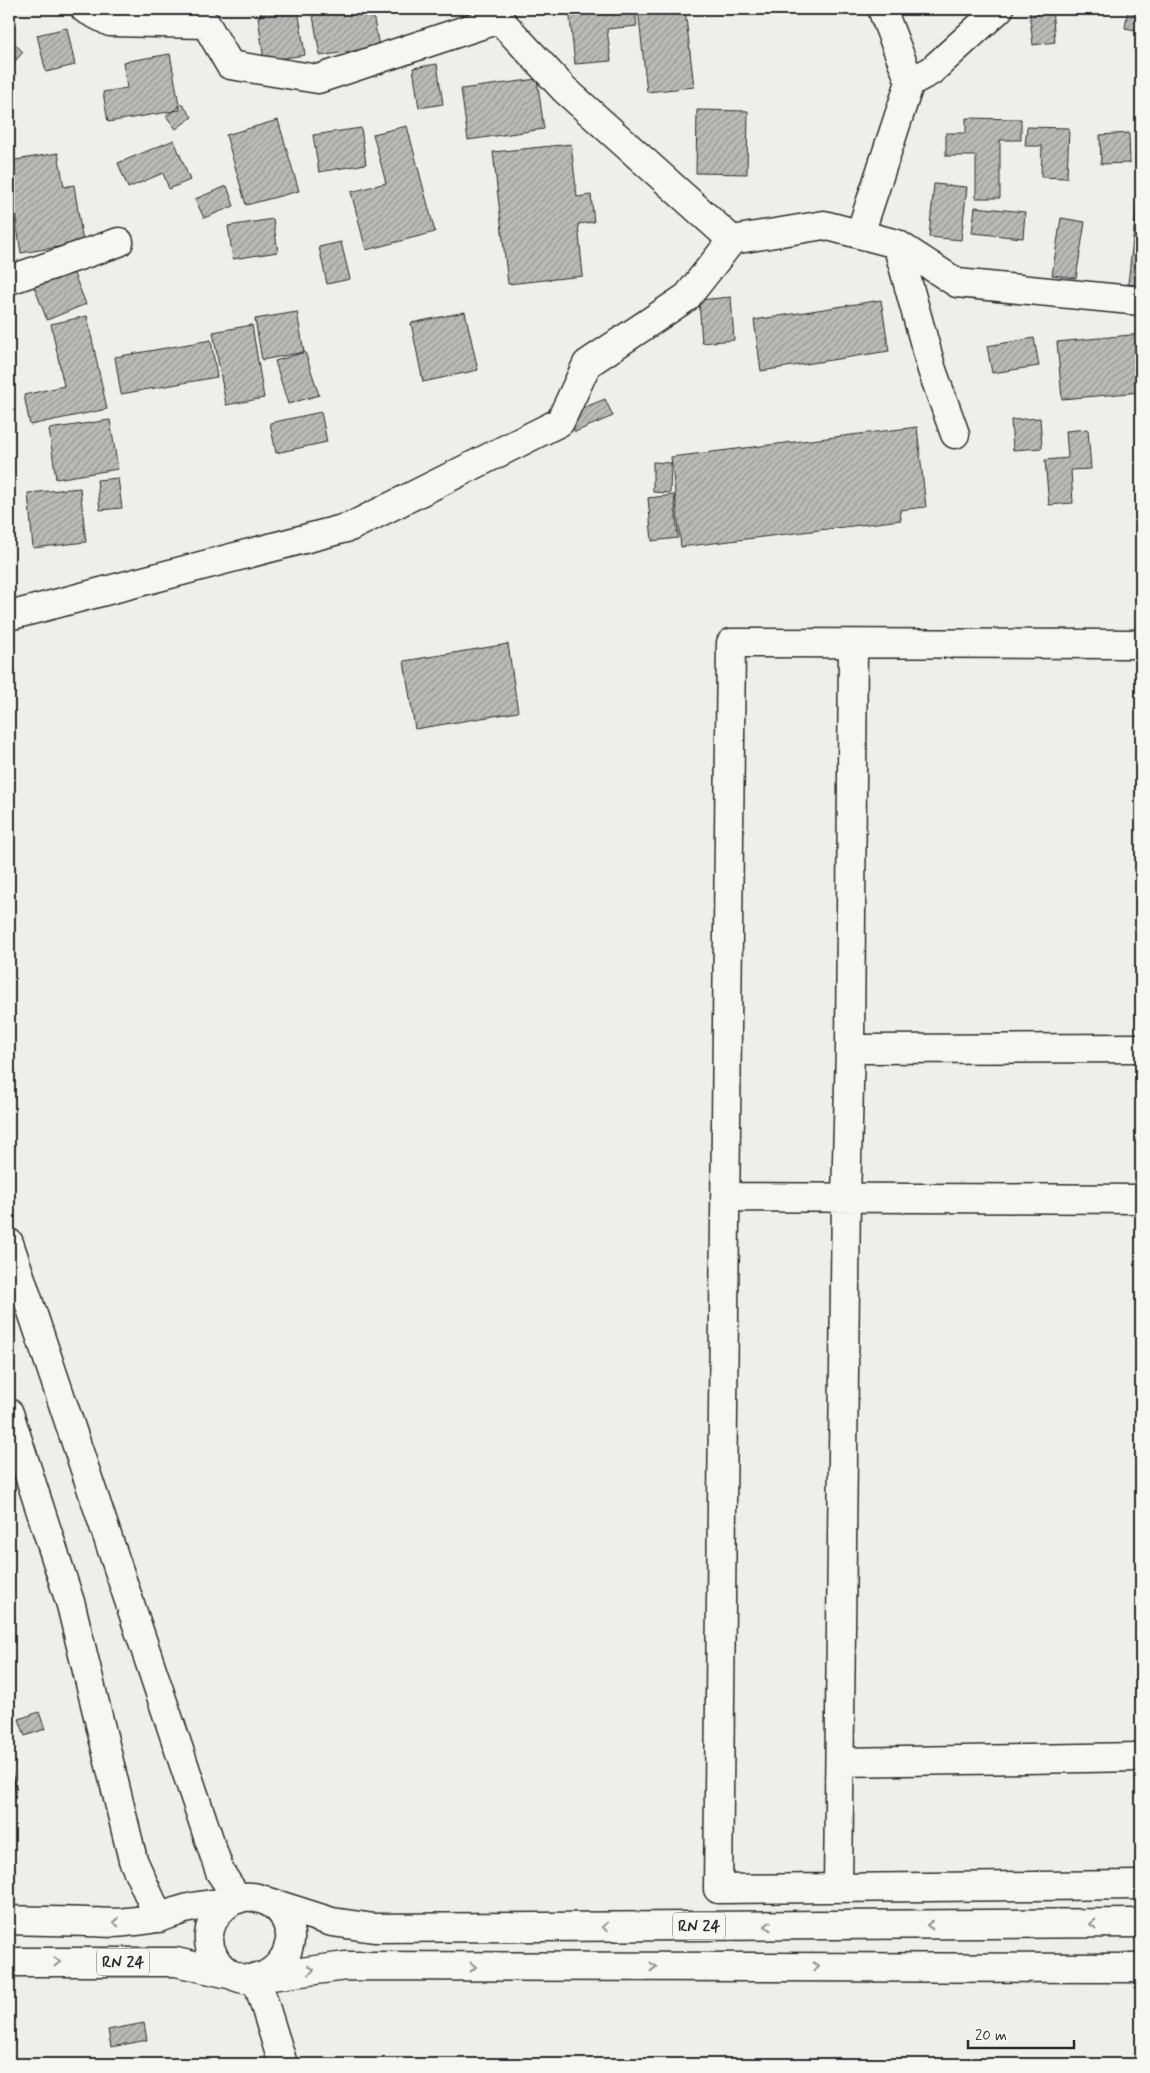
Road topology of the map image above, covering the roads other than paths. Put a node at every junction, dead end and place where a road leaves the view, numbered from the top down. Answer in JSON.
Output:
{"nodes":[{"id":1,"x":85,"y":9,"type":"edge"},
{"id":2,"x":882,"y":9,"type":"edge"},
{"id":3,"x":999,"y":9,"type":"edge"},
{"id":4,"x":499,"y":14,"type":"edge"},
{"id":5,"x":910,"y":82,"type":"junction"},
{"id":6,"x":860,"y":234,"type":"junction"},
{"id":7,"x":732,"y":240,"type":"junction"},
{"id":8,"x":119,"y":242,"type":"dead end"},
{"id":9,"x":897,"y":244,"type":"junction"},
{"id":10,"x":9,"y":280,"type":"edge"},
{"id":11,"x":1141,"y":301,"type":"edge"},
{"id":12,"x":955,"y":434,"type":"dead end"},
{"id":13,"x":9,"y":616,"type":"edge"},
{"id":14,"x":853,"y":644,"type":"junction"},
{"id":15,"x":1141,"y":644,"type":"edge"},
{"id":16,"x":1141,"y":1048,"type":"edge"},
{"id":17,"x":850,"y":1049,"type":"junction"},
{"id":18,"x":725,"y":1197,"type":"junction"},
{"id":19,"x":846,"y":1198,"type":"junction"},
{"id":20,"x":1141,"y":1199,"type":"edge"},
{"id":21,"x":9,"y":1243,"type":"edge"},
{"id":22,"x":9,"y":1413,"type":"edge"},
{"id":23,"x":1141,"y":1757,"type":"edge"},
{"id":24,"x":841,"y":1762,"type":"junction"},
{"id":25,"x":1141,"y":1885,"type":"edge"},
{"id":26,"x":838,"y":1888,"type":"junction"},
{"id":27,"x":243,"y":1900,"type":"junction"},
{"id":28,"x":160,"y":1918,"type":"junction"},
{"id":29,"x":9,"y":1920,"type":"edge"},
{"id":30,"x":1141,"y":1923,"type":"edge"},
{"id":31,"x":9,"y":1962,"type":"edge"},
{"id":32,"x":1141,"y":1968,"type":"edge"},
{"id":33,"x":251,"y":1977,"type":"junction"},
{"id":34,"x":283,"y":2064,"type":"edge"}],
"edges":[{"from":1,"to":4,"type":"main road"},
{"from":2,"to":5,"type":"main road"},
{"from":3,"to":5,"type":"main road"},
{"from":4,"to":7,"type":"main road"},
{"from":5,"to":6,"type":"main road"},
{"from":6,"to":7,"type":"main road"},
{"from":6,"to":9,"type":"main road"},
{"from":7,"to":13,"type":"main road"},
{"from":8,"to":10,"type":"main road"},
{"from":9,"to":11,"type":"main road"},
{"from":9,"to":12,"type":"main road"},
{"from":14,"to":15,"type":"main road"},
{"from":14,"to":17,"type":"main road"},
{"from":14,"to":18,"type":"main road"},
{"from":16,"to":17,"type":"main road"},
{"from":17,"to":19,"type":"main road"},
{"from":18,"to":19,"type":"main road"},
{"from":18,"to":26,"type":"main road"},
{"from":19,"to":20,"type":"main road"},
{"from":19,"to":24,"type":"main road"},
{"from":21,"to":27,"type":"main road"},
{"from":22,"to":28,"type":"main road"},
{"from":23,"to":24,"type":"main road"},
{"from":24,"to":26,"type":"main road"},
{"from":25,"to":26,"type":"main road"},
{"from":27,"to":28,"type":"main road","number":"RN 24"},
{"from":30,"to":27,"type":"main road","number":"RN 24","one_way":true},
{"from":27,"to":33,"type":"main road"},
{"from":27,"to":33,"type":"main road"},
{"from":28,"to":29,"type":"main road","number":"RN 24","one_way":true},
{"from":31,"to":33,"type":"main road","number":"RN 24","one_way":true},
{"from":33,"to":32,"type":"main road","number":"RN 24","one_way":true},
{"from":33,"to":34,"type":"main road"}]}
